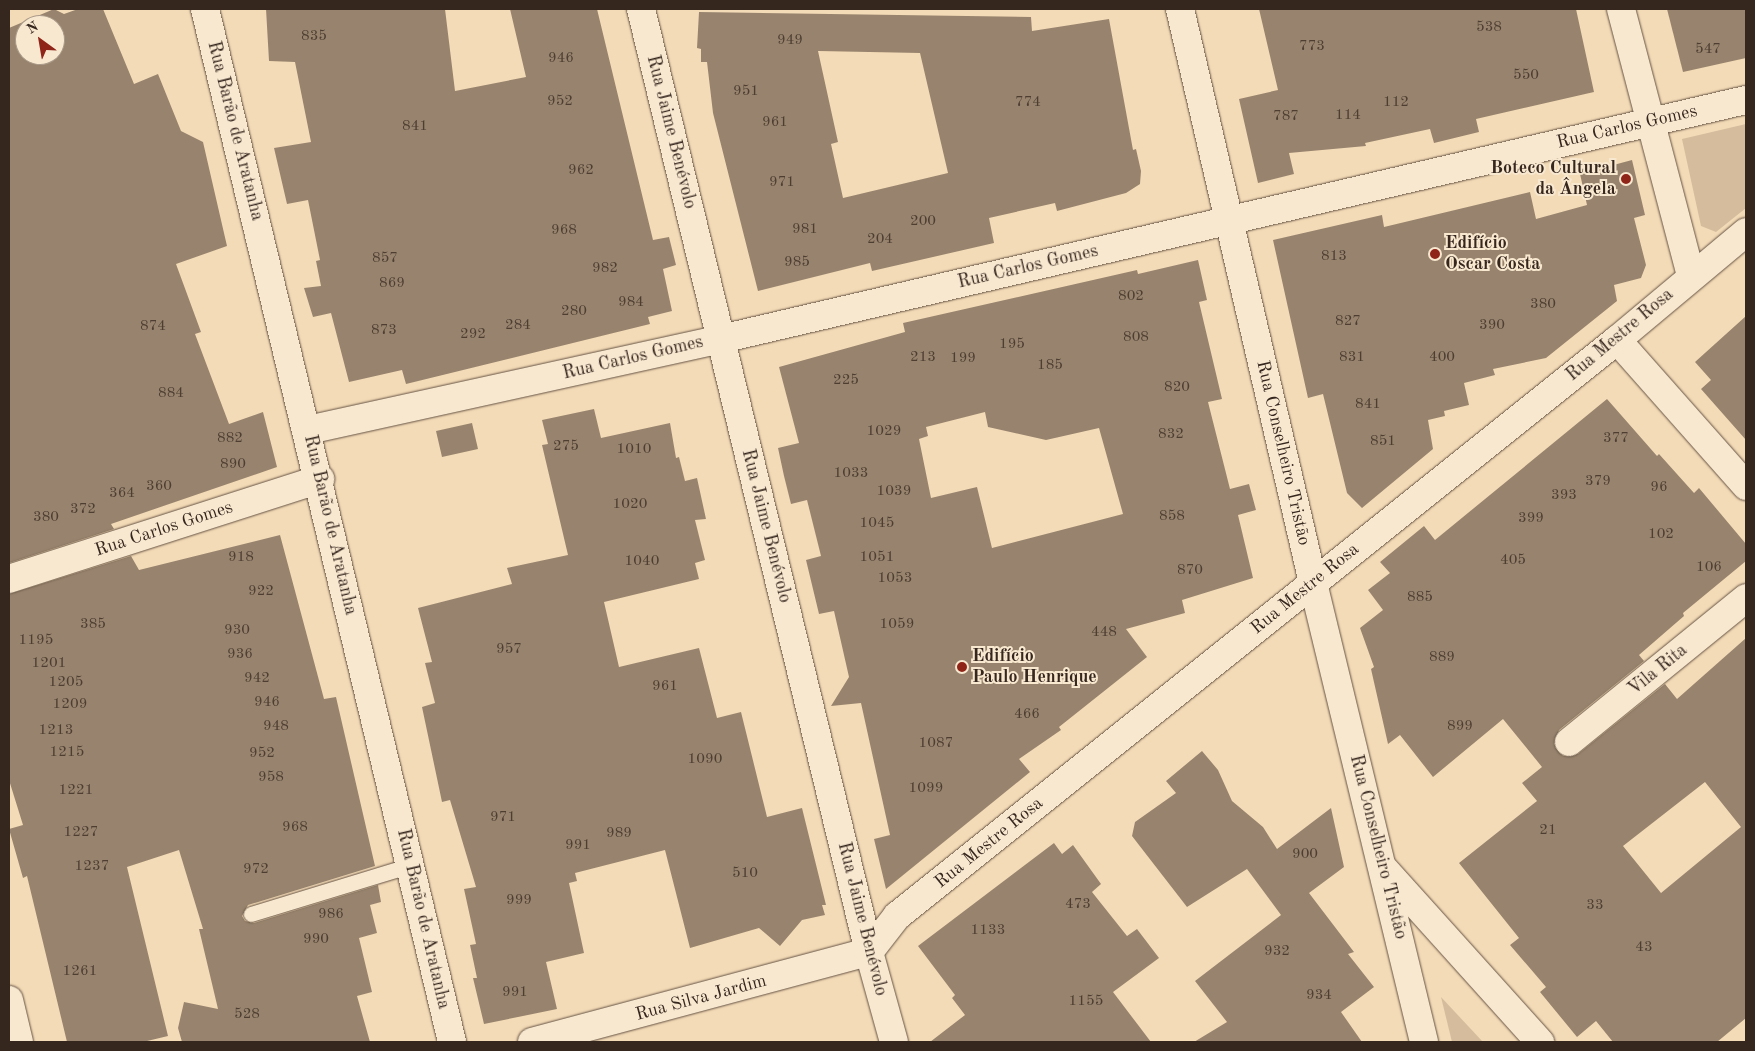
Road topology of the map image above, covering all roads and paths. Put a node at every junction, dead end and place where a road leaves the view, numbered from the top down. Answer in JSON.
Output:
{"nodes":[{"id":1,"x":205,"y":9,"type":"edge"},
{"id":2,"x":641,"y":9,"type":"edge"},
{"id":3,"x":1180,"y":9,"type":"edge"},
{"id":4,"x":1621,"y":9,"type":"edge"},
{"id":5,"x":1746,"y":100,"type":"edge"},
{"id":6,"x":1649,"y":122,"type":"junction"},
{"id":7,"x":1230,"y":220,"type":"junction"},
{"id":8,"x":1746,"y":232,"type":"edge"},
{"id":9,"x":1691,"y":275,"type":"junction"},
{"id":10,"x":721,"y":339,"type":"junction"},
{"id":11,"x":1617,"y":340,"type":"junction"},
{"id":12,"x":308,"y":430,"type":"junction"},
{"id":13,"x":320,"y":479,"type":"junction"},
{"id":14,"x":1746,"y":486,"type":"edge"},
{"id":15,"x":9,"y":579,"type":"edge"},
{"id":16,"x":1313,"y":582,"type":"junction"},
{"id":17,"x":1746,"y":598,"type":"edge"},
{"id":18,"x":1569,"y":742,"type":"dead end"},
{"id":19,"x":410,"y":865,"type":"junction"},
{"id":20,"x":1384,"y":868,"type":"junction"},
{"id":21,"x":251,"y":914,"type":"dead end"},
{"id":22,"x":868,"y":952,"type":"junction"},
{"id":23,"x":9,"y":1000,"type":"edge"},
{"id":24,"x":19,"y":1042,"type":"edge"},
{"id":25,"x":452,"y":1042,"type":"edge"},
{"id":26,"x":532,"y":1042,"type":"edge"},
{"id":27,"x":894,"y":1042,"type":"edge"},
{"id":28,"x":1424,"y":1042,"type":"edge"},
{"id":29,"x":1540,"y":1042,"type":"edge"}],
"edges":[{"from":1,"to":12,"type":"street","name":"Rua Barão de Aratanha"},
{"from":2,"to":10,"type":"street","name":"Rua Jaime Benévolo"},
{"from":3,"to":7,"type":"street","name":"Rua Conselheiro Tristão"},
{"from":4,"to":6,"type":"street"},
{"from":5,"to":6,"type":"street","name":"Rua Carlos Gomes"},
{"from":6,"to":7,"type":"street","name":"Rua Carlos Gomes"},
{"from":6,"to":9,"type":"street"},
{"from":7,"to":10,"type":"street","name":"Rua Carlos Gomes"},
{"from":7,"to":16,"type":"street","name":"Rua Conselheiro Tristão"},
{"from":8,"to":9,"type":"street","name":"Rua Mestre Rosa"},
{"from":9,"to":11,"type":"street","name":"Rua Mestre Rosa"},
{"from":10,"to":12,"type":"street","name":"Rua Carlos Gomes"},
{"from":10,"to":22,"type":"street","name":"Rua Jaime Benévolo"},
{"from":11,"to":14,"type":"street"},
{"from":11,"to":16,"type":"street","name":"Rua Mestre Rosa"},
{"from":12,"to":13,"type":"street","name":"Rua Barão de Aratanha"},
{"from":13,"to":15,"type":"street","name":"Rua Carlos Gomes"},
{"from":13,"to":19,"type":"street","name":"Rua Barão de Aratanha"},
{"from":16,"to":20,"type":"street","name":"Rua Conselheiro Tristão"},
{"from":16,"to":22,"type":"street","name":"Rua Mestre Rosa"},
{"from":17,"to":18,"type":"street","name":"Vila Rita"},
{"from":19,"to":21,"type":"lane"},
{"from":19,"to":25,"type":"street","name":"Rua Barão de Aratanha"},
{"from":20,"to":28,"type":"street","name":"Rua Conselheiro Tristão"},
{"from":20,"to":29,"type":"street"},
{"from":22,"to":26,"type":"street","name":"Rua Silva Jardim"},
{"from":22,"to":27,"type":"street","name":"Rua Jaime Benévolo"},
{"from":23,"to":24,"type":"street"}]}
